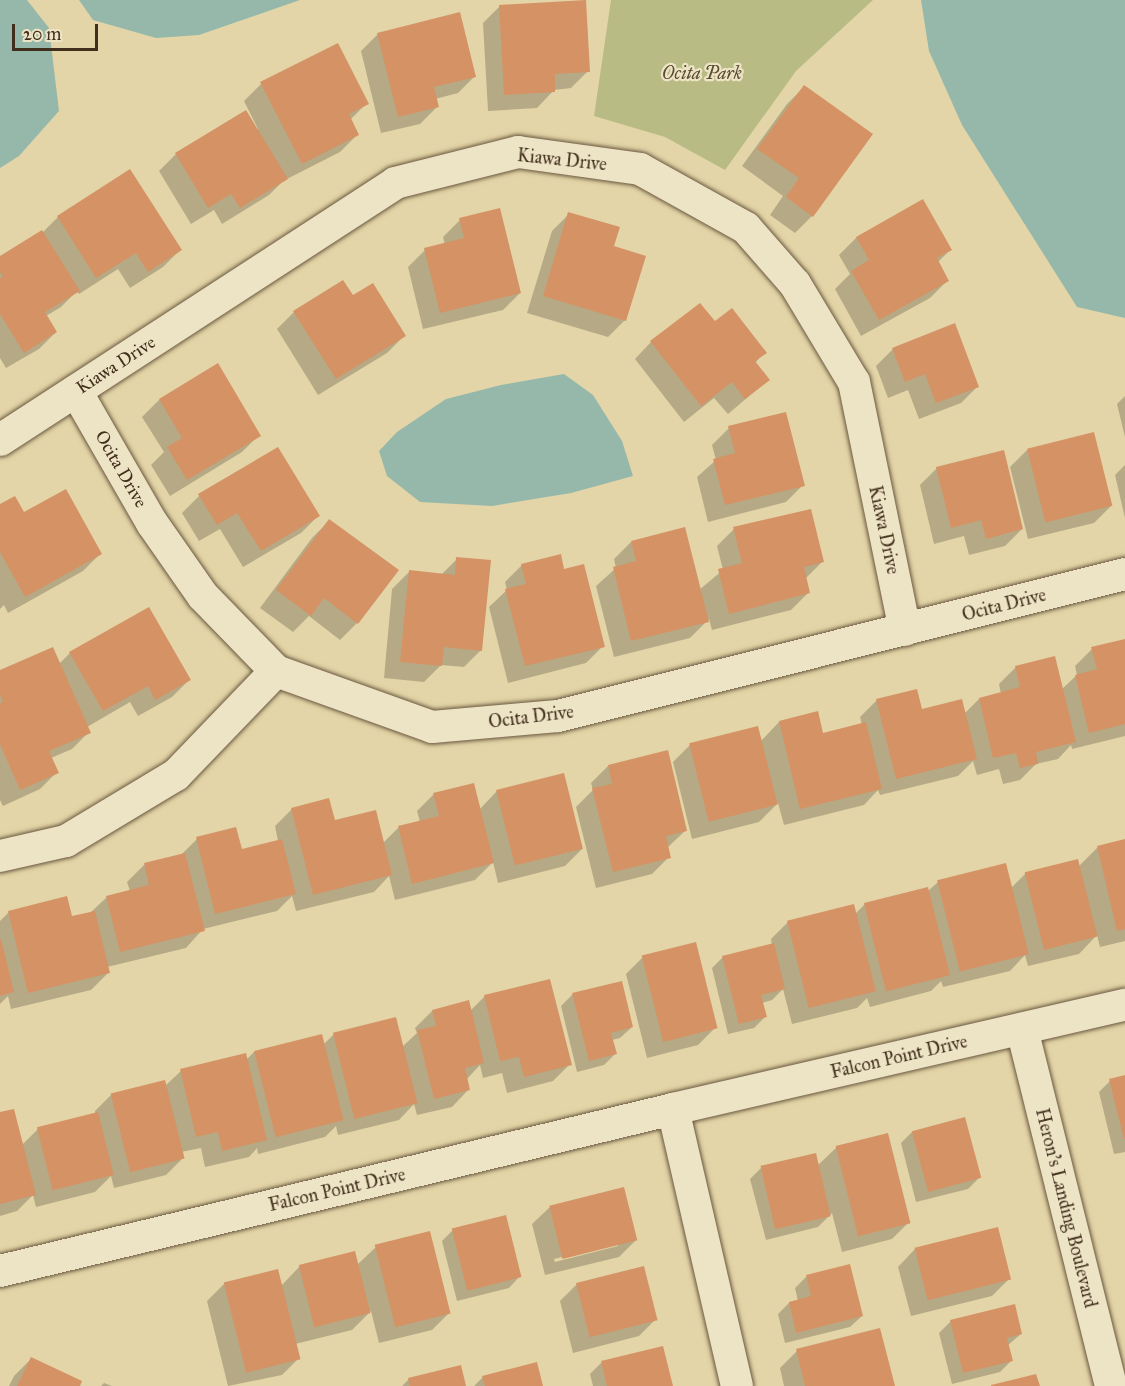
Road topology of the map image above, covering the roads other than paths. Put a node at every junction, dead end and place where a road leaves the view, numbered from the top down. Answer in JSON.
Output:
{"nodes":[{"id":1,"x":76,"y":391,"type":"junction"},
{"id":2,"x":0,"y":440,"type":"edge"},
{"id":3,"x":1125,"y":574,"type":"edge"},
{"id":4,"x":905,"y":630,"type":"junction"},
{"id":5,"x":276,"y":671,"type":"junction"},
{"id":6,"x":0,"y":856,"type":"edge"},
{"id":7,"x":1125,"y":1005,"type":"edge"},
{"id":8,"x":1022,"y":1029,"type":"junction"},
{"id":9,"x":673,"y":1109,"type":"junction"},
{"id":10,"x":0,"y":1271,"type":"edge"},
{"id":11,"x":737,"y":1386,"type":"edge"},
{"id":12,"x":1111,"y":1386,"type":"edge"}],
"edges":[{"from":1,"to":2,"type":"street","name":"Kiawa Drive"},
{"from":1,"to":4,"type":"street","name":"Kiawa Drive"},
{"from":1,"to":5,"type":"street","name":"Ocita Drive"},
{"from":3,"to":4,"type":"street","name":"Ocita Drive"},
{"from":4,"to":5,"type":"street","name":"Ocita Drive"},
{"from":5,"to":6,"type":"street"},
{"from":7,"to":8,"type":"street","name":"Falcon Point Drive"},
{"from":8,"to":9,"type":"street","name":"Falcon Point Drive"},
{"from":8,"to":12,"type":"street","name":"Heron's Landing Boulevard"},
{"from":9,"to":10,"type":"street","name":"Falcon Point Drive"},
{"from":9,"to":11,"type":"street"}]}
